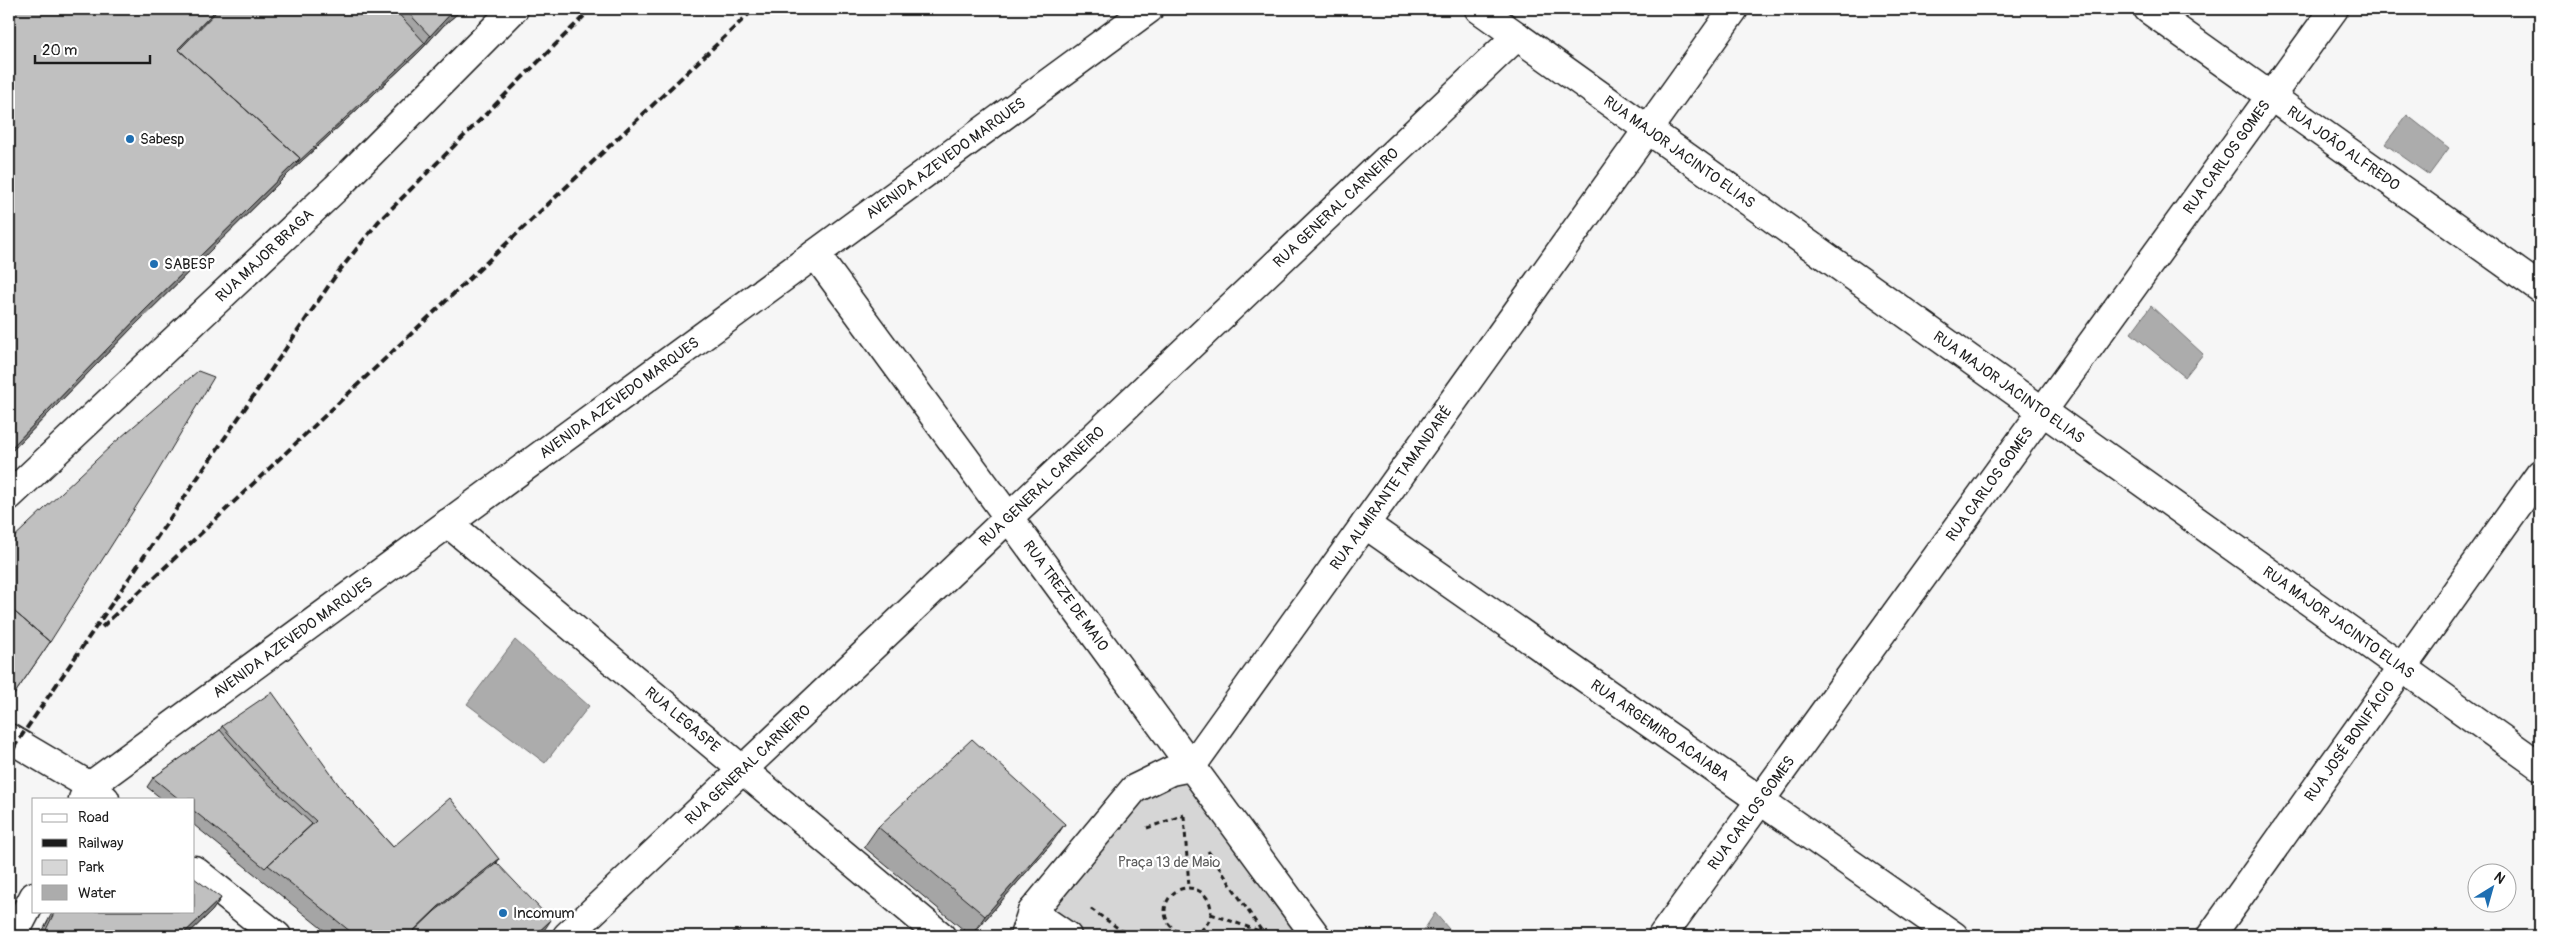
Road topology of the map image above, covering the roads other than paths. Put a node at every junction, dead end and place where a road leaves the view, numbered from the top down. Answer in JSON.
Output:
{"nodes":[{"id":1,"x":514,"y":9,"type":"edge"},
{"id":2,"x":1149,"y":9,"type":"edge"},
{"id":3,"x":1479,"y":9,"type":"edge"},
{"id":4,"x":1734,"y":9,"type":"edge"},
{"id":5,"x":2148,"y":9,"type":"edge"},
{"id":6,"x":2334,"y":9,"type":"edge"},
{"id":7,"x":1517,"y":36,"type":"junction"},
{"id":8,"x":2271,"y":96,"type":"junction"},
{"id":9,"x":1648,"y":130,"type":"junction"},
{"id":10,"x":815,"y":254,"type":"junction"},
{"id":11,"x":2540,"y":288,"type":"edge"},
{"id":12,"x":2042,"y":411,"type":"junction"},
{"id":13,"x":2540,"y":474,"type":"edge"},
{"id":14,"x":9,"y":496,"type":"edge"},
{"id":15,"x":1009,"y":518,"type":"junction"},
{"id":16,"x":448,"y":523,"type":"junction"},
{"id":17,"x":1365,"y":524,"type":"junction"},
{"id":18,"x":2402,"y":667,"type":"junction"},
{"id":19,"x":13,"y":741,"type":"edge"},
{"id":20,"x":2540,"y":766,"type":"edge"},
{"id":21,"x":1191,"y":767,"type":"junction"},
{"id":22,"x":742,"y":770,"type":"junction"},
{"id":23,"x":93,"y":795,"type":"edge"},
{"id":24,"x":1760,"y":801,"type":"junction"},
{"id":25,"x":195,"y":871,"type":"edge"},
{"id":26,"x":32,"y":900,"type":"edge"},
{"id":27,"x":1028,"y":924,"type":"edge"},
{"id":28,"x":13,"y":936,"type":"edge"},
{"id":29,"x":277,"y":936,"type":"edge"},
{"id":30,"x":567,"y":936,"type":"edge"},
{"id":31,"x":941,"y":936,"type":"edge"},
{"id":32,"x":1067,"y":936,"type":"edge"},
{"id":33,"x":1316,"y":936,"type":"edge"},
{"id":34,"x":1662,"y":936,"type":"edge"},
{"id":35,"x":1954,"y":936,"type":"edge"},
{"id":36,"x":2210,"y":936,"type":"edge"}],
"edges":[{"from":1,"to":14,"type":"street","name":"RUA MAJOR BRAGA"},
{"from":2,"to":10,"type":"street","name":"AVENIDA AZEVEDO MARQUES"},
{"from":3,"to":7,"type":"street","name":"RUA MAJOR JACINTO ELIAS"},
{"from":4,"to":9,"type":"street","name":"RUA ALMIRANTE TAMANDARÉ"},
{"from":5,"to":8,"type":"street","name":"RUA JOÃO ALFREDO"},
{"from":6,"to":8,"type":"street","name":"RUA CARLOS GOMES"},
{"from":7,"to":9,"type":"street","name":"RUA MAJOR JACINTO ELIAS"},
{"from":7,"to":15,"type":"street","name":"RUA GENERAL CARNEIRO"},
{"from":8,"to":11,"type":"street","name":"RUA JOÃO ALFREDO"},
{"from":8,"to":12,"type":"street","name":"RUA CARLOS GOMES"},
{"from":9,"to":12,"type":"street","name":"RUA MAJOR JACINTO ELIAS"},
{"from":9,"to":17,"type":"street","name":"RUA ALMIRANTE TAMANDARÉ"},
{"from":10,"to":15,"type":"street","name":"RUA TREZE DE MAIO"},
{"from":10,"to":16,"type":"street","name":"AVENIDA AZEVEDO MARQUES"},
{"from":12,"to":18,"type":"street","name":"RUA MAJOR JACINTO ELIAS"},
{"from":12,"to":24,"type":"street","name":"RUA CARLOS GOMES"},
{"from":13,"to":18,"type":"street","name":"RUA JOSÉ BONIFÁCIO"},
{"from":15,"to":21,"type":"street","name":"RUA TREZE DE MAIO"},
{"from":15,"to":22,"type":"street","name":"RUA GENERAL CARNEIRO"},
{"from":16,"to":22,"type":"street","name":"RUA LEGASPE"},
{"from":16,"to":23,"type":"street","name":"AVENIDA AZEVEDO MARQUES"},
{"from":17,"to":21,"type":"street","name":"RUA ALMIRANTE TAMANDARÉ"},
{"from":17,"to":24,"type":"street","name":"RUA ARGEMIRO ACAIABA"},
{"from":18,"to":20,"type":"street","name":"RUA MAJOR JACINTO ELIAS"},
{"from":18,"to":36,"type":"street","name":"RUA JOSÉ BONIFÁCIO"},
{"from":19,"to":23,"type":"street"},
{"from":21,"to":27,"type":"street"},
{"from":21,"to":33,"type":"street","name":"RUA TREZE DE MAIO"},
{"from":22,"to":30,"type":"street","name":"RUA GENERAL CARNEIRO"},
{"from":22,"to":31,"type":"street","name":"RUA LEGASPE"},
{"from":24,"to":34,"type":"street","name":"RUA CARLOS GOMES"},
{"from":24,"to":35,"type":"street","name":"RUA ARGEMIRO ACAIABA"},
{"from":25,"to":29,"type":"street"},
{"from":26,"to":28,"type":"street"},
{"from":27,"to":32,"type":"street"}]}
